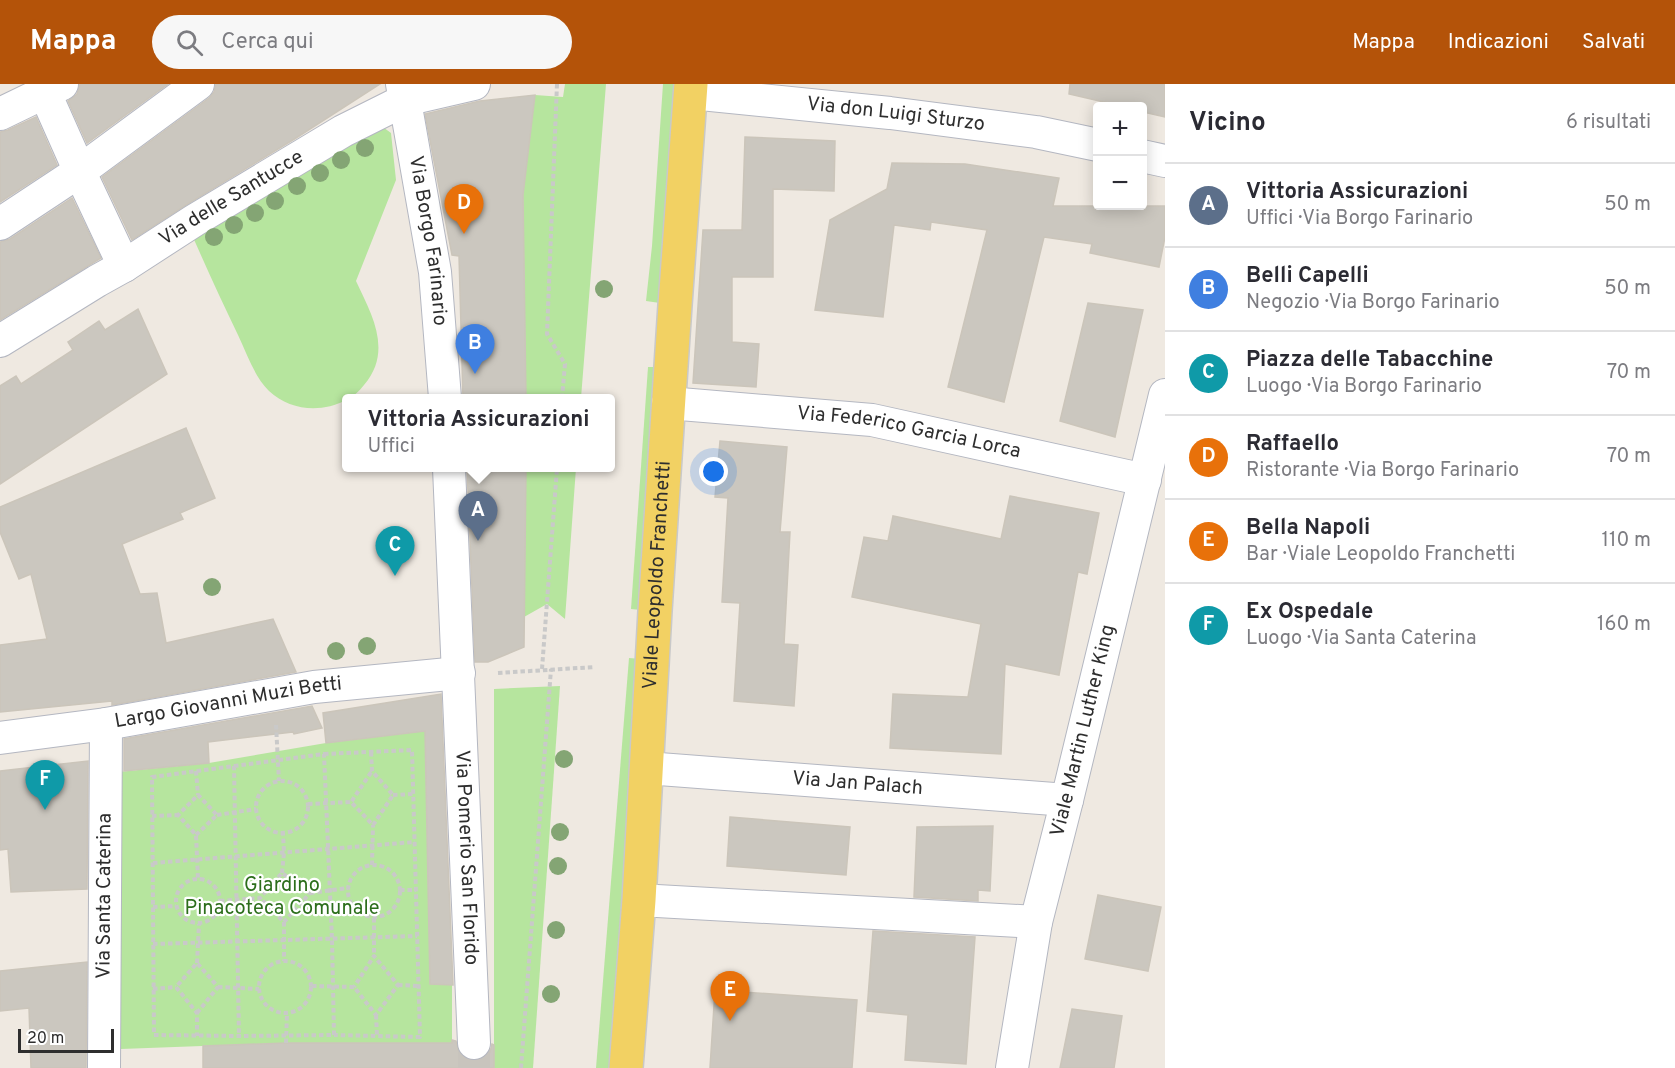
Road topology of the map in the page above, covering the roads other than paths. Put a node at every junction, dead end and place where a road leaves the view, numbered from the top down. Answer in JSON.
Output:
{"nodes":[{"id":1,"x":474,"y":84,"type":"edge"},
{"id":2,"x":191,"y":86,"type":"edge"},
{"id":3,"x":49,"y":87,"type":"edge"},
{"id":4,"x":691,"y":89,"type":"edge"},
{"id":5,"x":404,"y":92,"type":"edge"},
{"id":6,"x":0,"y":114,"type":"edge"},
{"id":7,"x":1093,"y":144,"type":"edge"},
{"id":8,"x":1147,"y":157,"type":"edge"},
{"id":9,"x":1165,"y":161,"type":"edge"},
{"id":10,"x":80,"y":171,"type":"junction"},
{"id":11,"x":0,"y":224,"type":"edge"},
{"id":12,"x":131,"y":269,"type":"junction"},
{"id":13,"x":0,"y":341,"type":"edge"},
{"id":14,"x":445,"y":394,"type":"edge"},
{"id":15,"x":1165,"y":395,"type":"edge"},
{"id":16,"x":668,"y":403,"type":"junction"},
{"id":17,"x":448,"y":472,"type":"edge"},
{"id":18,"x":1145,"y":480,"type":"junction"},
{"id":19,"x":459,"y":673,"type":"junction"},
{"id":20,"x":106,"y":724,"type":"junction"},
{"id":21,"x":0,"y":738,"type":"edge"},
{"id":22,"x":646,"y":768,"type":"junction"},
{"id":23,"x":1067,"y":800,"type":"junction"},
{"id":24,"x":639,"y":900,"type":"junction"},
{"id":25,"x":1036,"y":922,"type":"junction"},
{"id":26,"x":474,"y":1043,"type":"tunnel mouth"},
{"id":27,"x":104,"y":1068,"type":"edge"},
{"id":28,"x":626,"y":1068,"type":"edge"},
{"id":29,"x":1012,"y":1068,"type":"edge"}],
"edges":[{"from":1,"to":5,"type":"street","name":"Via delle Santucce"},
{"from":2,"to":10,"type":"street"},
{"from":3,"to":6,"type":"street"},
{"from":3,"to":10,"type":"street"},
{"from":4,"to":7,"type":"street","name":"Via don Luigi Sturzo"},
{"from":4,"to":16,"type":"main road","name":"Viale Leopoldo Franchetti"},
{"from":5,"to":12,"type":"street","name":"Via delle Santucce"},
{"from":5,"to":14,"type":"street","name":"Via Borgo Farinario"},
{"from":8,"to":9,"type":"street"},
{"from":10,"to":11,"type":"street"},
{"from":10,"to":12,"type":"street"},
{"from":12,"to":13,"type":"street","name":"Via delle Santucce"},
{"from":15,"to":18,"type":"street","name":"Viale Martin Luther King"},
{"from":16,"to":18,"type":"street","name":"Via Federico Garcia Lorca"},
{"from":16,"to":22,"type":"main road","name":"Viale Leopoldo Franchetti"},
{"from":17,"to":19,"type":"street"},
{"from":18,"to":23,"type":"street","name":"Viale Martin Luther King"},
{"from":19,"to":20,"type":"street","name":"Largo Giovanni Muzi Betti"},
{"from":19,"to":26,"type":"street","name":"Via Pomerio San Florido"},
{"from":20,"to":21,"type":"street","name":"Largo Giovanni Muzi Betti"},
{"from":20,"to":27,"type":"street","name":"Via Santa Caterina"},
{"from":22,"to":23,"type":"street","name":"Via Jan Palach"},
{"from":22,"to":24,"type":"main road","name":"Viale Leopoldo Franchetti"},
{"from":23,"to":25,"type":"street","name":"Viale Martin Luther King"},
{"from":24,"to":25,"type":"street"},
{"from":24,"to":28,"type":"main road","name":"Viale Leopoldo Franchetti"},
{"from":25,"to":29,"type":"street","name":"Viale Martin Luther King"}]}
